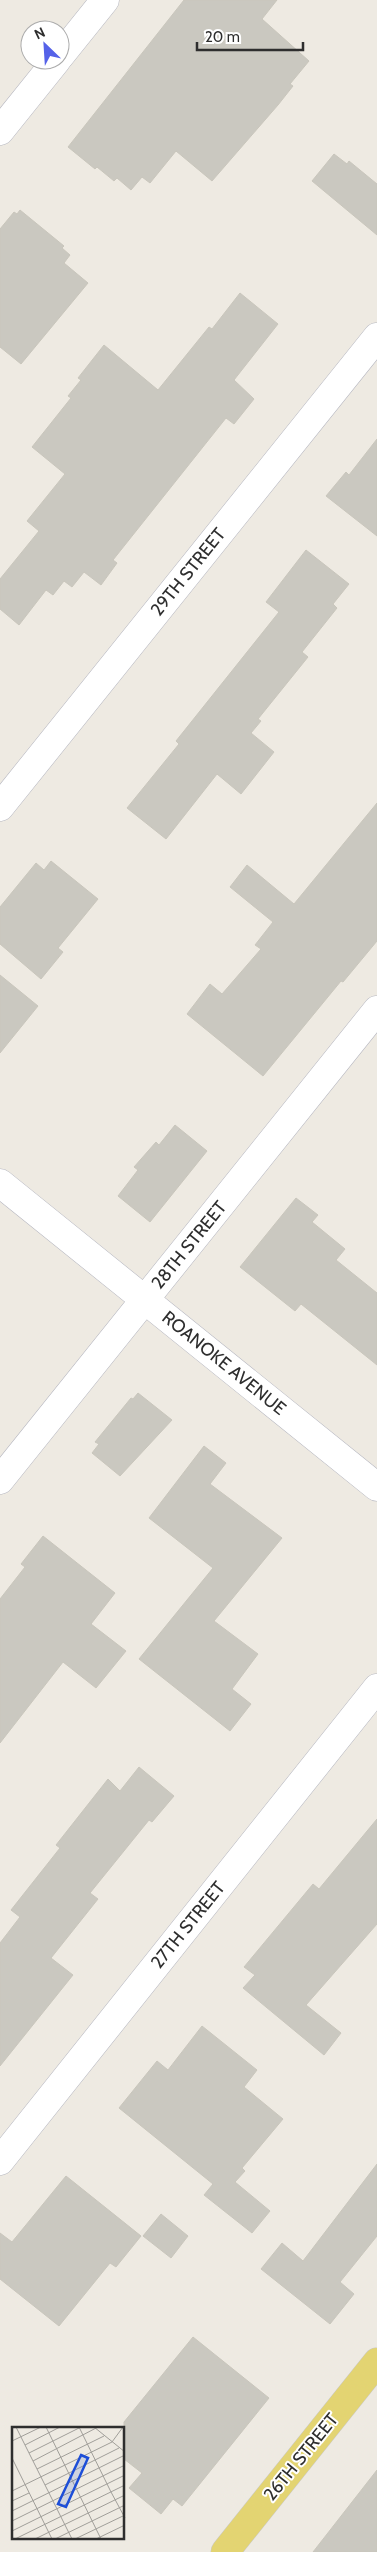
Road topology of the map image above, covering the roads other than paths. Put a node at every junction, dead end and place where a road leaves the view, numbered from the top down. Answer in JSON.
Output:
{"nodes":[{"id":1,"x":105,"y":0,"type":"edge"},
{"id":2,"x":70,"y":44,"type":"edge"},
{"id":3,"x":49,"y":70,"type":"edge"},
{"id":4,"x":0,"y":131,"type":"edge"},
{"id":5,"x":377,"y":337,"type":"edge"},
{"id":6,"x":0,"y":807,"type":"edge"},
{"id":7,"x":377,"y":1010,"type":"edge"},
{"id":8,"x":0,"y":1183,"type":"edge"},
{"id":9,"x":145,"y":1300,"type":"junction"},
{"id":10,"x":0,"y":1480,"type":"edge"},
{"id":11,"x":377,"y":1487,"type":"edge"},
{"id":12,"x":377,"y":1688,"type":"edge"},
{"id":13,"x":0,"y":2161,"type":"edge"},
{"id":14,"x":377,"y":2362,"type":"edge"},
{"id":15,"x":225,"y":2552,"type":"edge"}],
"edges":[{"from":1,"to":2,"type":"street"},
{"from":3,"to":4,"type":"street"},
{"from":5,"to":6,"type":"street","name":"29TH STREET"},
{"from":7,"to":9,"type":"street","name":"28TH STREET"},
{"from":8,"to":9,"type":"street","name":"ROANOKE AVENUE"},
{"from":9,"to":10,"type":"street","name":"28TH STREET"},
{"from":9,"to":11,"type":"street","name":"ROANOKE AVENUE"},
{"from":12,"to":13,"type":"street","name":"27TH STREET"},
{"from":14,"to":15,"type":"main road","name":"26TH STREET"}]}
